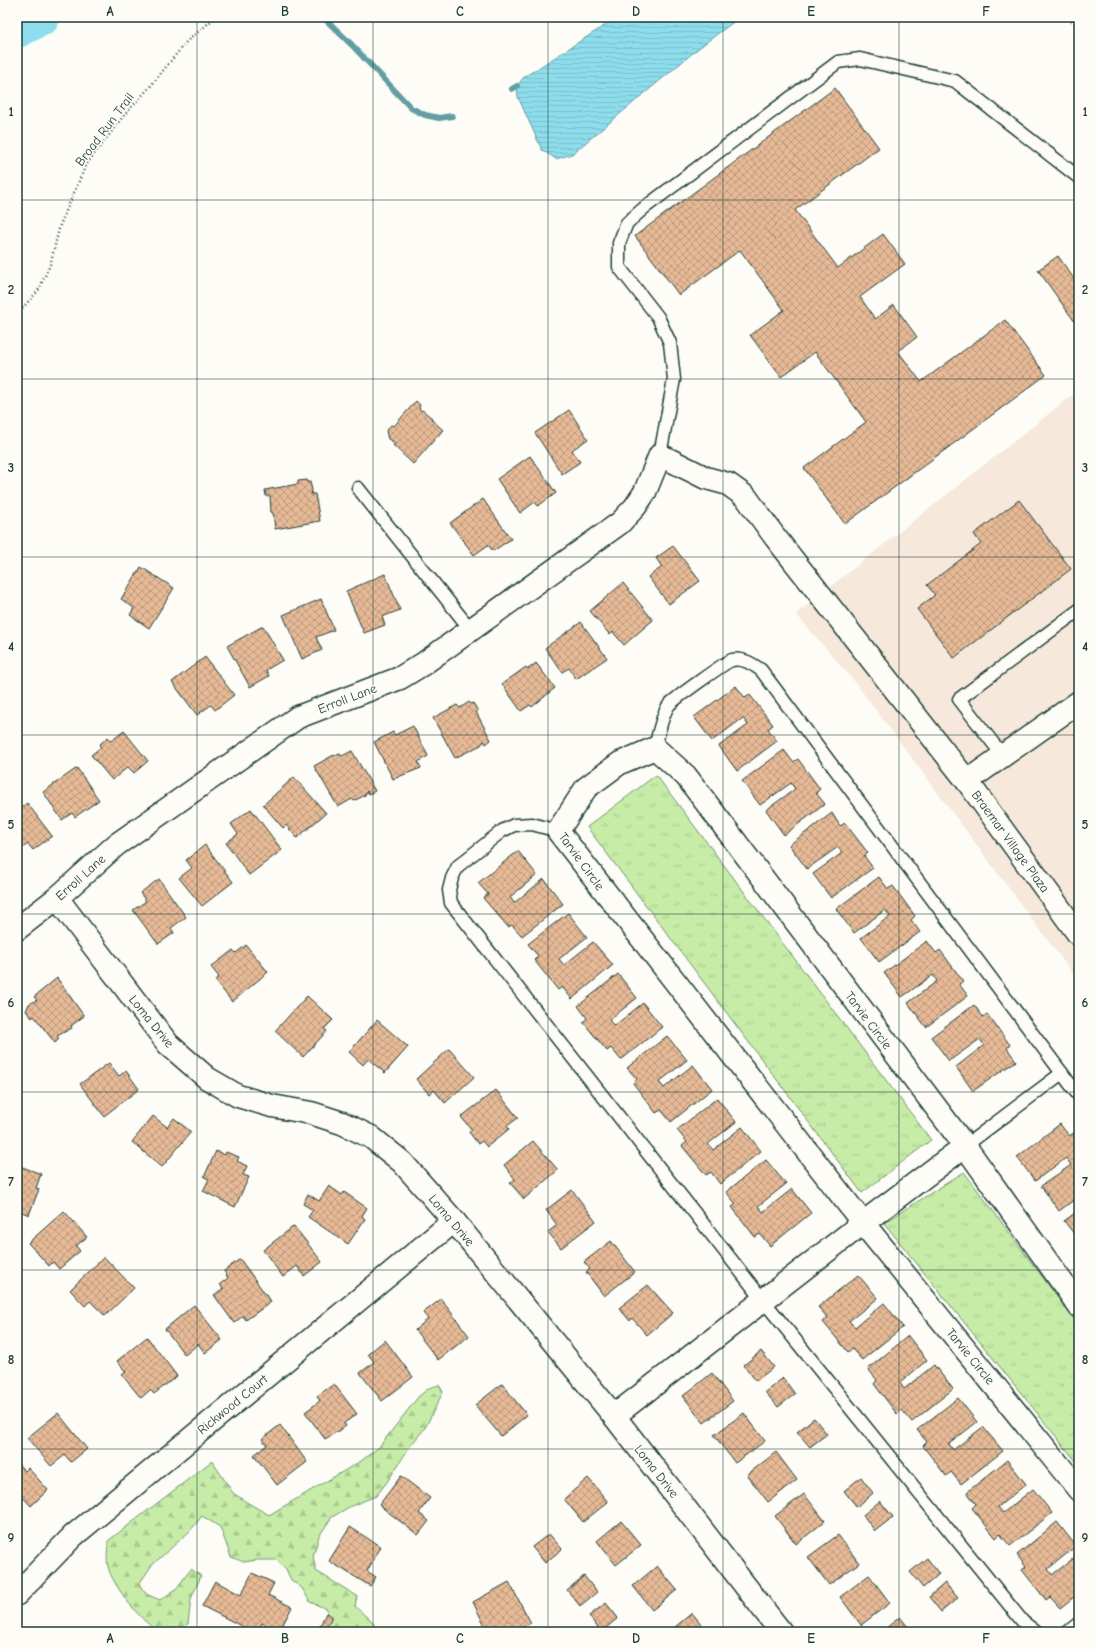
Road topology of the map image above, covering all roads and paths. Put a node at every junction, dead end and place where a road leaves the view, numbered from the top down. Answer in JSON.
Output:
{"nodes":[{"id":1,"x":216,"y":17,"type":"edge"},
{"id":2,"x":1064,"y":17,"type":"edge"},
{"id":3,"x":1079,"y":26,"type":"edge"},
{"id":4,"x":1079,"y":173,"type":"edge"},
{"id":5,"x":17,"y":314,"type":"edge"},
{"id":6,"x":660,"y":455,"type":"junction"},
{"id":7,"x":358,"y":488,"type":"dead end"},
{"id":8,"x":1079,"y":610,"type":"edge"},
{"id":9,"x":471,"y":630,"type":"junction"},
{"id":10,"x":1079,"y":702,"type":"edge"},
{"id":11,"x":655,"y":748,"type":"junction"},
{"id":12,"x":1003,"y":756,"type":"junction"},
{"id":13,"x":967,"y":781,"type":"junction"},
{"id":14,"x":558,"y":831,"type":"junction"},
{"id":15,"x":57,"y":898,"type":"junction"},
{"id":16,"x":17,"y":929,"type":"edge"},
{"id":17,"x":1079,"y":935,"type":"edge"},
{"id":18,"x":1062,"y":1073,"type":"junction"},
{"id":19,"x":1079,"y":1096,"type":"edge"},
{"id":20,"x":965,"y":1146,"type":"junction"},
{"id":21,"x":454,"y":1221,"type":"junction"},
{"id":22,"x":862,"y":1223,"type":"junction"},
{"id":23,"x":763,"y":1300,"type":"junction"},
{"id":24,"x":1079,"y":1306,"type":"edge"},
{"id":25,"x":614,"y":1416,"type":"junction"},
{"id":26,"x":1079,"y":1490,"type":"edge"},
{"id":27,"x":17,"y":1594,"type":"edge"},
{"id":28,"x":1079,"y":1623,"type":"edge"},
{"id":29,"x":781,"y":1632,"type":"edge"},
{"id":30,"x":1036,"y":1632,"type":"edge"},
{"id":31,"x":1068,"y":1632,"type":"edge"}],
"edges":[{"from":1,"to":5,"type":"path","name":"Broad Run Trail"},
{"from":2,"to":3,"type":"path"},
{"from":4,"to":6,"type":"lane"},
{"from":6,"to":9,"type":"street","name":"Erroll Lane"},
{"from":6,"to":13,"type":"street"},
{"from":7,"to":9,"type":"lane"},
{"from":8,"to":12,"type":"lane"},
{"from":9,"to":15,"type":"street","name":"Erroll Lane"},
{"from":10,"to":12,"type":"street","name":"Braemar Village Plaza"},
{"from":11,"to":14,"type":"street","name":"Tarvie Circle"},
{"from":11,"to":18,"type":"lane"},
{"from":11,"to":20,"type":"street","name":"Tarvie Circle"},
{"from":12,"to":13,"type":"street","name":"Braemar Village Plaza"},
{"from":13,"to":17,"type":"street","name":"Braemar Village Plaza"},
{"from":14,"to":22,"type":"street","name":"Tarvie Circle"},
{"from":14,"to":23,"type":"lane"},
{"from":15,"to":16,"type":"street","name":"Erroll Lane"},
{"from":15,"to":21,"type":"street","name":"Loma Drive"},
{"from":18,"to":19,"type":"lane"},
{"from":18,"to":20,"type":"lane"},
{"from":20,"to":22,"type":"street"},
{"from":20,"to":24,"type":"street","name":"Tarvie Circle"},
{"from":21,"to":25,"type":"street","name":"Loma Drive"},
{"from":21,"to":27,"type":"street","name":"Rickwood Court"},
{"from":22,"to":23,"type":"street"},
{"from":22,"to":26,"type":"street","name":"Tarvie Circle"},
{"from":23,"to":25,"type":"street"},
{"from":23,"to":30,"type":"lane"},
{"from":25,"to":29,"type":"street","name":"Loma Drive"},
{"from":28,"to":31,"type":"lane"}]}
